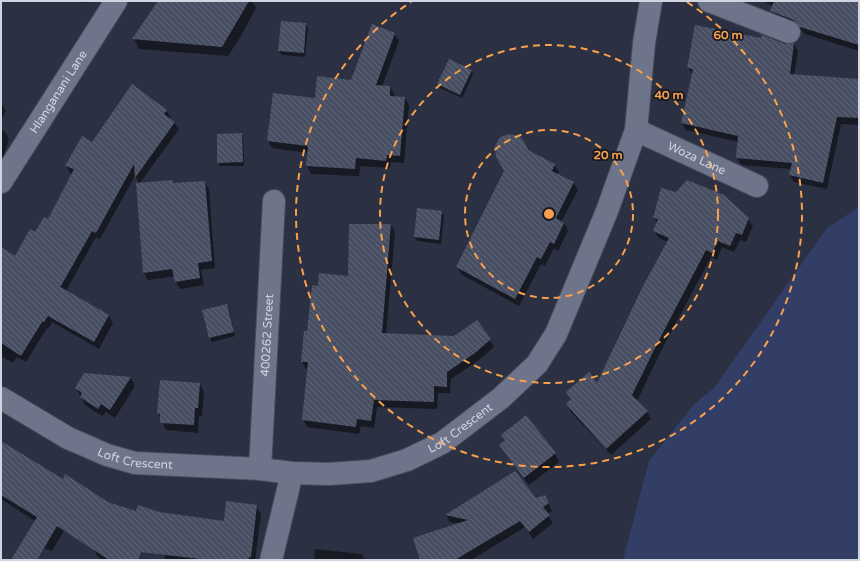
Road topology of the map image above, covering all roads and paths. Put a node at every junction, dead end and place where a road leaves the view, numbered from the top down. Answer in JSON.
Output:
{"nodes":[{"id":1,"x":116,"y":1,"type":"edge"},
{"id":2,"x":651,"y":1,"type":"edge"},
{"id":3,"x":709,"y":1,"type":"edge"},
{"id":4,"x":789,"y":32,"type":"dead end"},
{"id":5,"x":636,"y":130,"type":"junction"},
{"id":6,"x":1,"y":182,"type":"edge"},
{"id":7,"x":757,"y":186,"type":"dead end"},
{"id":8,"x":274,"y":201,"type":"dead end"},
{"id":9,"x":1,"y":398,"type":"edge"},
{"id":10,"x":260,"y":469,"type":"junction"},
{"id":11,"x":292,"y":473,"type":"junction"},
{"id":12,"x":271,"y":560,"type":"edge"}],
"edges":[{"from":1,"to":6,"type":"street","name":"Hlanganani Lane"},
{"from":2,"to":5,"type":"street","name":"Loft Crescent"},
{"from":3,"to":4,"type":"street"},
{"from":5,"to":7,"type":"street","name":"Woza Lane"},
{"from":5,"to":11,"type":"street","name":"Loft Crescent"},
{"from":8,"to":10,"type":"street","name":"400262 Street"},
{"from":9,"to":10,"type":"street","name":"Loft Crescent"},
{"from":10,"to":11,"type":"street","name":"Loft Crescent"},
{"from":11,"to":12,"type":"street"}]}
